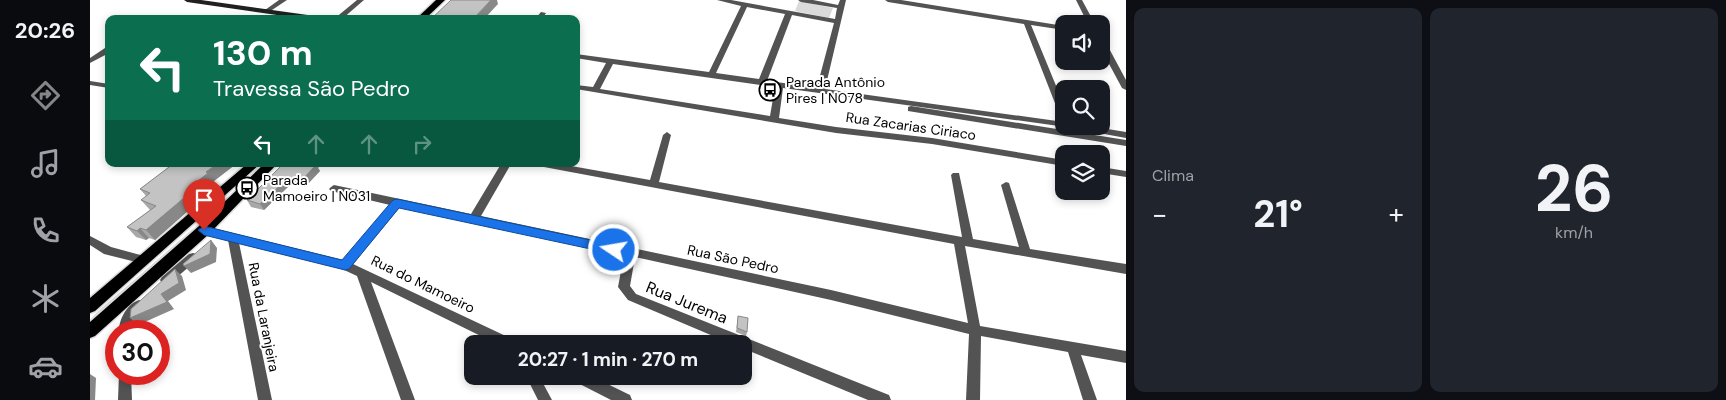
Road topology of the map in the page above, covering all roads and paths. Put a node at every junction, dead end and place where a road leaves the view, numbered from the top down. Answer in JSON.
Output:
{"nodes":[{"id":1,"x":187,"y":0,"type":"edge"},
{"id":2,"x":284,"y":0,"type":"edge"},
{"id":3,"x":361,"y":0,"type":"edge"},
{"id":4,"x":441,"y":0,"type":"edge"},
{"id":5,"x":453,"y":0,"type":"edge"},
{"id":6,"x":720,"y":0,"type":"edge"},
{"id":7,"x":801,"y":0,"type":"edge"},
{"id":8,"x":888,"y":0,"type":"edge"},
{"id":9,"x":1079,"y":0,"type":"edge"},
{"id":10,"x":206,"y":1,"type":"edge"},
{"id":11,"x":842,"y":4,"type":"edge"},
{"id":12,"x":745,"y":5,"type":"junction"},
{"id":13,"x":267,"y":11,"type":"junction"},
{"id":14,"x":789,"y":13,"type":"junction"},
{"id":15,"x":294,"y":15,"type":"edge"},
{"id":16,"x":342,"y":15,"type":"edge"},
{"id":17,"x":424,"y":15,"type":"edge"},
{"id":18,"x":436,"y":15,"type":"edge"},
{"id":19,"x":1087,"y":15,"type":"edge"},
{"id":20,"x":838,"y":22,"type":"junction"},
{"id":21,"x":1028,"y":22,"type":"junction"},
{"id":22,"x":1055,"y":26,"type":"edge"},
{"id":23,"x":105,"y":52,"type":"edge"},
{"id":24,"x":580,"y":57,"type":"edge"},
{"id":25,"x":1110,"y":58,"type":"edge"},
{"id":26,"x":90,"y":61,"type":"edge"},
{"id":27,"x":611,"y":61,"type":"junction"},
{"id":28,"x":711,"y":76,"type":"junction"},
{"id":29,"x":90,"y":82,"type":"edge"},
{"id":30,"x":762,"y":83,"type":"junction"},
{"id":31,"x":105,"y":85,"type":"edge"},
{"id":32,"x":779,"y":86,"type":"junction"},
{"id":33,"x":580,"y":87,"type":"edge"},
{"id":34,"x":1126,"y":88,"type":"edge"},
{"id":35,"x":596,"y":89,"type":"junction"},
{"id":36,"x":820,"y":91,"type":"junction"},
{"id":37,"x":1055,"y":92,"type":"edge"},
{"id":38,"x":946,"y":111,"type":"junction"},
{"id":39,"x":774,"y":119,"type":"junction"},
{"id":40,"x":1055,"y":124,"type":"edge"},
{"id":41,"x":1055,"y":127,"type":"edge"},
{"id":42,"x":1110,"y":133,"type":"edge"},
{"id":43,"x":668,"y":135,"type":"dead end"},
{"id":44,"x":1095,"y":135,"type":"edge"},
{"id":45,"x":1126,"y":135,"type":"edge"},
{"id":46,"x":1126,"y":142,"type":"edge"},
{"id":47,"x":1055,"y":162,"type":"edge"},
{"id":48,"x":251,"y":167,"type":"edge"},
{"id":49,"x":268,"y":167,"type":"edge"},
{"id":50,"x":504,"y":167,"type":"edge"},
{"id":51,"x":560,"y":167,"type":"edge"},
{"id":52,"x":1110,"y":171,"type":"edge"},
{"id":53,"x":1126,"y":174,"type":"edge"},
{"id":54,"x":956,"y":175,"type":"dead end"},
{"id":55,"x":654,"y":184,"type":"junction"},
{"id":56,"x":1006,"y":185,"type":"dead end"},
{"id":57,"x":228,"y":187,"type":"junction"},
{"id":58,"x":334,"y":189,"type":"dead end"},
{"id":59,"x":397,"y":203,"type":"junction"},
{"id":60,"x":474,"y":219,"type":"junction"},
{"id":61,"x":204,"y":230,"type":"junction"},
{"id":62,"x":218,"y":235,"type":"junction"},
{"id":63,"x":233,"y":239,"type":"junction"},
{"id":64,"x":90,"y":240,"type":"edge"},
{"id":65,"x":964,"y":242,"type":"junction"},
{"id":66,"x":180,"y":252,"type":"junction"},
{"id":67,"x":630,"y":253,"type":"junction"},
{"id":68,"x":1026,"y":253,"type":"junction"},
{"id":69,"x":144,"y":260,"type":"junction"},
{"id":70,"x":345,"y":265,"type":"junction"},
{"id":71,"x":1126,"y":269,"type":"edge"},
{"id":72,"x":361,"y":272,"type":"junction"},
{"id":73,"x":159,"y":286,"type":"edge"},
{"id":74,"x":146,"y":298,"type":"edge"},
{"id":75,"x":90,"y":307,"type":"edge"},
{"id":76,"x":126,"y":320,"type":"edge"},
{"id":77,"x":975,"y":330,"type":"junction"},
{"id":78,"x":90,"y":331,"type":"edge"},
{"id":79,"x":491,"y":335,"type":"edge"},
{"id":80,"x":1073,"y":348,"type":"junction"},
{"id":81,"x":1126,"y":357,"type":"edge"},
{"id":82,"x":125,"y":385,"type":"edge"},
{"id":83,"x":537,"y":385,"type":"edge"},
{"id":84,"x":595,"y":385,"type":"edge"},
{"id":85,"x":126,"y":400,"type":"edge"},
{"id":86,"x":265,"y":400,"type":"edge"},
{"id":87,"x":408,"y":400,"type":"edge"},
{"id":88,"x":545,"y":400,"type":"edge"},
{"id":89,"x":625,"y":400,"type":"edge"},
{"id":90,"x":884,"y":400,"type":"edge"},
{"id":91,"x":973,"y":400,"type":"edge"},
{"id":92,"x":1090,"y":400,"type":"edge"}],
"edges":[{"from":1,"to":10,"type":"main road"},
{"from":2,"to":13,"type":"street"},
{"from":3,"to":16,"type":"street"},
{"from":4,"to":17,"type":"main road"},
{"from":5,"to":18,"type":"main road"},
{"from":6,"to":12,"type":"street"},
{"from":7,"to":11,"type":"street"},
{"from":8,"to":21,"type":"street"},
{"from":9,"to":19,"type":"street"},
{"from":10,"to":13,"type":"main road"},
{"from":11,"to":20,"type":"street"},
{"from":12,"to":14,"type":"street"},
{"from":12,"to":28,"type":"street"},
{"from":13,"to":15,"type":"main road"},
{"from":14,"to":20,"type":"street"},
{"from":14,"to":30,"type":"street"},
{"from":20,"to":36,"type":"street"},
{"from":21,"to":22,"type":"street"},
{"from":21,"to":37,"type":"street"},
{"from":23,"to":26,"type":"street"},
{"from":24,"to":27,"type":"street"},
{"from":25,"to":34,"type":"street"},
{"from":27,"to":28,"type":"street"},
{"from":27,"to":35,"type":"street"},
{"from":28,"to":30,"type":"street"},
{"from":29,"to":31,"type":"street"},
{"from":30,"to":32,"type":"street"},
{"from":32,"to":36,"type":"street"},
{"from":32,"to":39,"type":"street"},
{"from":33,"to":35,"type":"street","name":"Rua Zacarias Ciriaco"},
{"from":35,"to":39,"type":"street","name":"Rua Zacarias Ciriaco"},
{"from":36,"to":38,"type":"street"},
{"from":38,"to":40,"type":"street"},
{"from":38,"to":41,"type":"street"},
{"from":39,"to":47,"type":"street","name":"Rua Zacarias Ciriaco"},
{"from":42,"to":45,"type":"street"},
{"from":43,"to":55,"type":"street"},
{"from":44,"to":46,"type":"street"},
{"from":48,"to":57,"type":"main road"},
{"from":49,"to":61,"type":"main road"},
{"from":50,"to":60,"type":"street"},
{"from":51,"to":55,"type":"street"},
{"from":52,"to":53,"type":"street"},
{"from":54,"to":65,"type":"street"},
{"from":55,"to":65,"type":"street"},
{"from":56,"to":68,"type":"street"},
{"from":57,"to":66,"type":"main road"},
{"from":57,"to":69,"type":"main road"},
{"from":58,"to":59,"type":"street","name":"Rua São Pedro"},
{"from":59,"to":60,"type":"street","name":"Rua São Pedro"},
{"from":59,"to":70,"type":"street"},
{"from":60,"to":67,"type":"street","name":"Rua São Pedro"},
{"from":61,"to":62,"type":"street","name":"Rua do Mamoeiro"},
{"from":61,"to":66,"type":"main road"},
{"from":62,"to":63,"type":"street","name":"Rua do Mamoeiro"},
{"from":62,"to":73,"type":"street"},
{"from":63,"to":70,"type":"street","name":"Rua do Mamoeiro"},
{"from":63,"to":86,"type":"street","name":"Rua da Laranjeira"},
{"from":64,"to":69,"type":"street"},
{"from":65,"to":68,"type":"street"},
{"from":65,"to":77,"type":"street"},
{"from":66,"to":78,"type":"main road"},
{"from":67,"to":77,"type":"street","name":"Rua São Pedro"},
{"from":67,"to":90,"type":"street","name":"Rua Jurema"},
{"from":68,"to":71,"type":"street"},
{"from":69,"to":75,"type":"main road"},
{"from":70,"to":72,"type":"street","name":"Rua do Mamoeiro"},
{"from":72,"to":79,"type":"street","name":"Rua do Mamoeiro"},
{"from":72,"to":87,"type":"street"},
{"from":74,"to":76,"type":"street"},
{"from":77,"to":80,"type":"street","name":"Rua São Pedro"},
{"from":77,"to":91,"type":"street"},
{"from":80,"to":81,"type":"street","name":"Rua São Pedro"},
{"from":80,"to":92,"type":"street"},
{"from":82,"to":85,"type":"street"},
{"from":83,"to":88,"type":"street"},
{"from":84,"to":89,"type":"street"}]}
